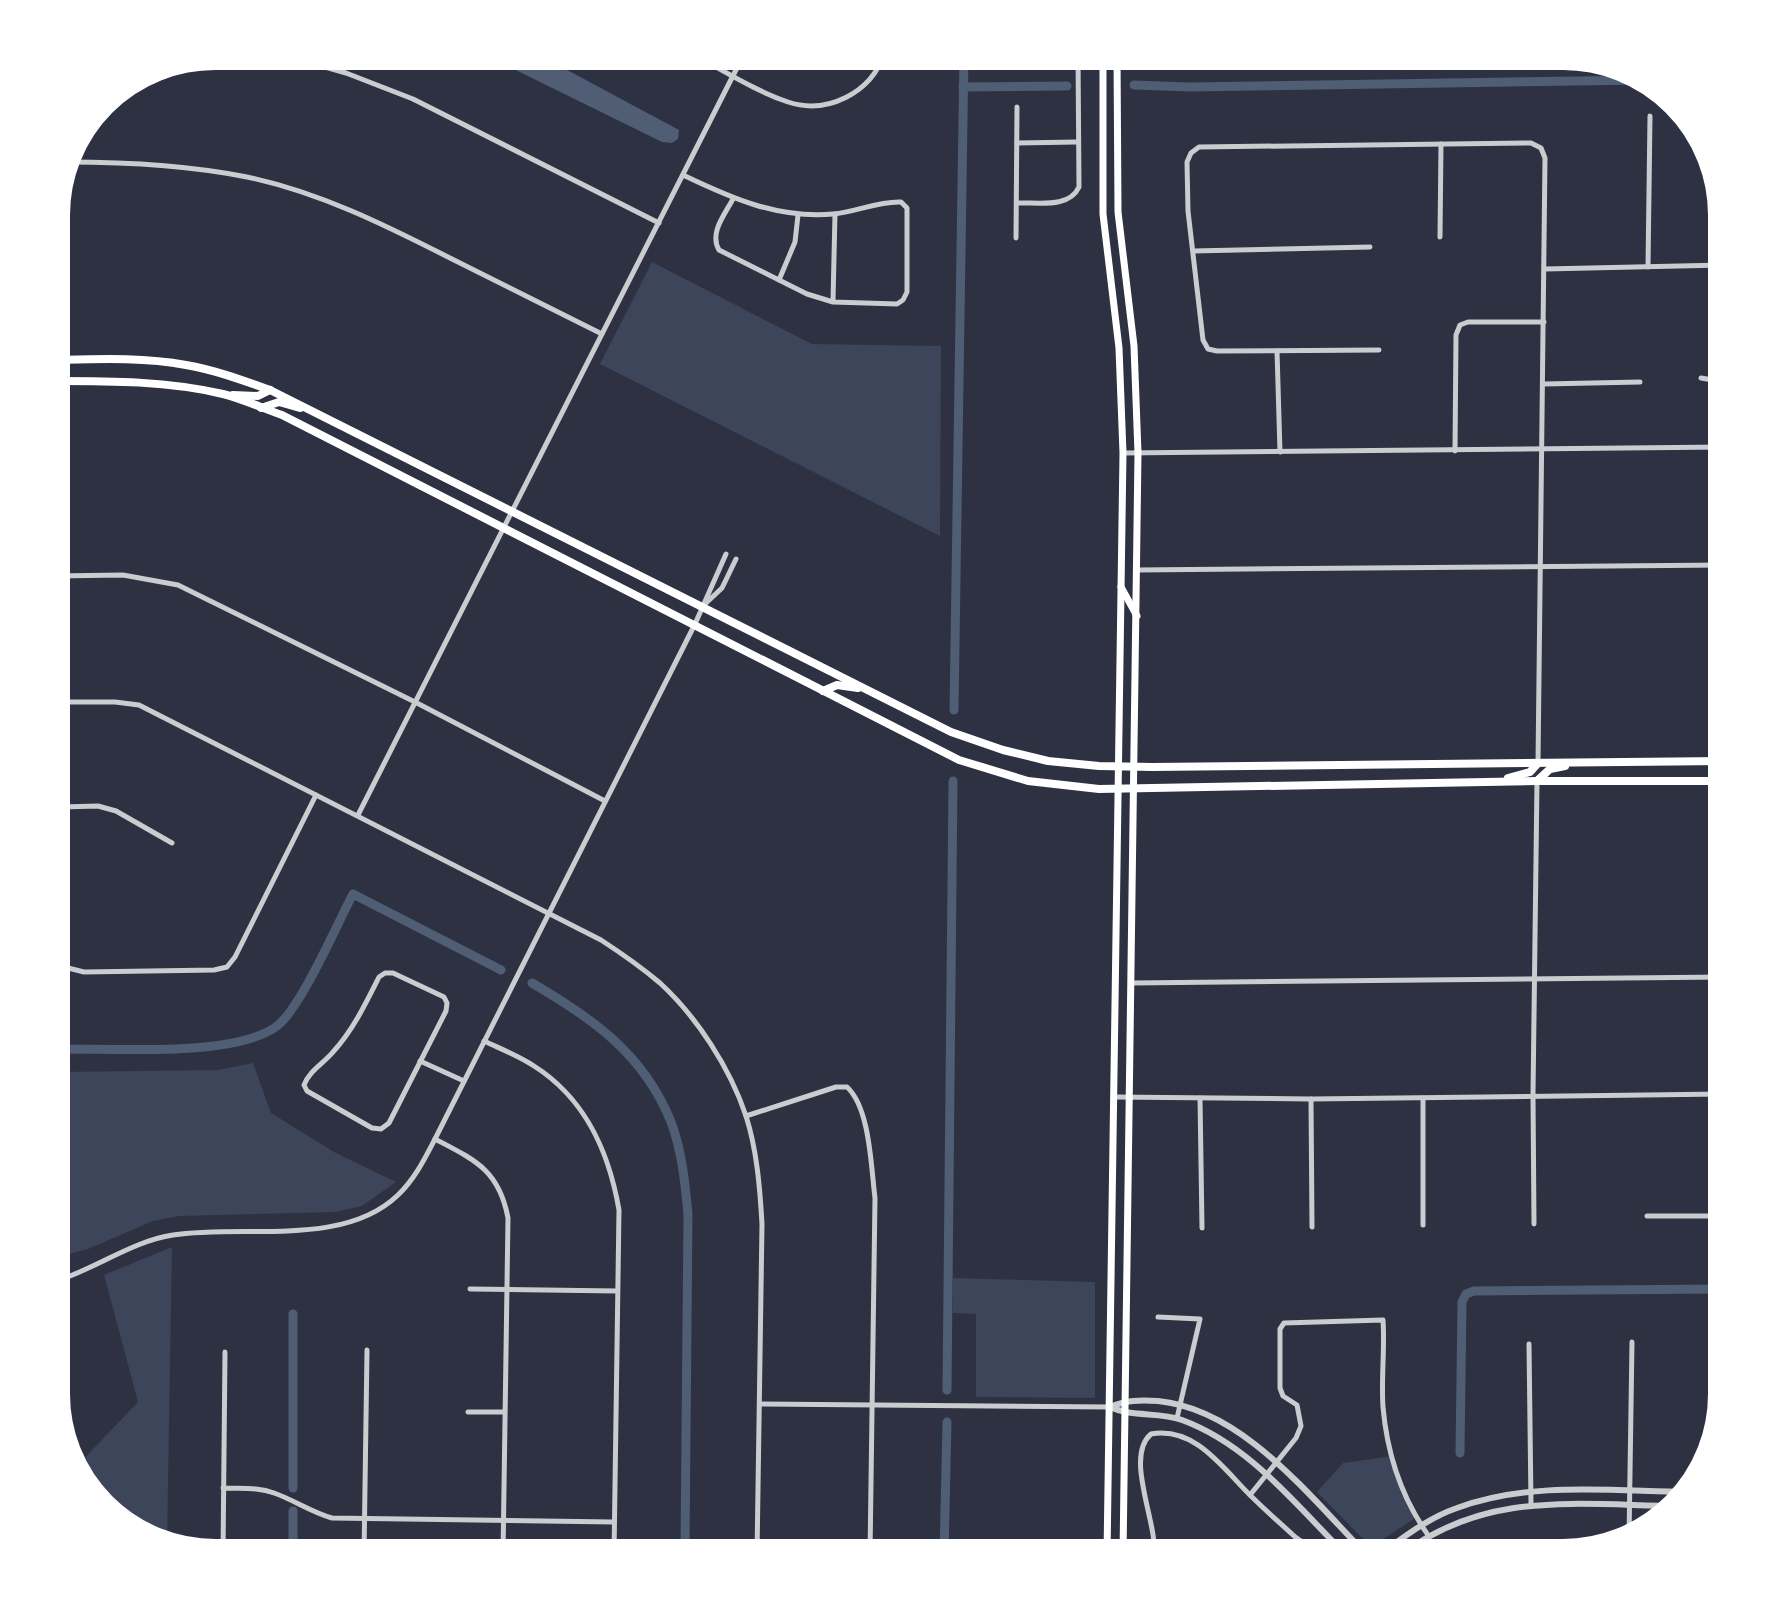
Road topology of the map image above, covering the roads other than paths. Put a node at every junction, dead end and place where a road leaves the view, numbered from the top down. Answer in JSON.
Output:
{"nodes":[{"id":1,"x":329,"y":68,"type":"edge"},
{"id":2,"x":719,"y":68,"type":"edge"},
{"id":3,"x":738,"y":68,"type":"edge"},
{"id":4,"x":878,"y":68,"type":"edge"},
{"id":5,"x":1078,"y":68,"type":"edge"},
{"id":6,"x":1103,"y":68,"type":"edge"},
{"id":7,"x":1117,"y":68,"type":"edge"},
{"id":8,"x":734,"y":76,"type":"junction"},
{"id":9,"x":1017,"y":107,"type":"dead end"},
{"id":10,"x":1650,"y":116,"type":"dead end"},
{"id":11,"x":1077,"y":142,"type":"junction"},
{"id":12,"x":1017,"y":143,"type":"junction"},
{"id":13,"x":1441,"y":144,"type":"junction"},
{"id":14,"x":78,"y":162,"type":"edge"},
{"id":15,"x":683,"y":175,"type":"junction"},
{"id":16,"x":733,"y":199,"type":"junction"},
{"id":17,"x":1017,"y":203,"type":"junction"},
{"id":18,"x":835,"y":214,"type":"junction"},
{"id":19,"x":798,"y":215,"type":"junction"},
{"id":20,"x":659,"y":223,"type":"junction"},
{"id":21,"x":1440,"y":237,"type":"dead end"},
{"id":22,"x":1016,"y":238,"type":"dead end"},
{"id":23,"x":1370,"y":247,"type":"dead end"},
{"id":24,"x":1193,"y":251,"type":"junction"},
{"id":25,"x":1710,"y":265,"type":"edge"},
{"id":26,"x":1648,"y":267,"type":"junction"},
{"id":27,"x":1545,"y":269,"type":"junction"},
{"id":28,"x":779,"y":280,"type":"junction"},
{"id":29,"x":833,"y":302,"type":"junction"},
{"id":30,"x":1544,"y":322,"type":"junction"},
{"id":31,"x":602,"y":334,"type":"junction"},
{"id":32,"x":1379,"y":350,"type":"dead end"},
{"id":33,"x":1277,"y":351,"type":"junction"},
{"id":34,"x":68,"y":360,"type":"edge"},
{"id":35,"x":1701,"y":378,"type":"dead end"},
{"id":36,"x":1710,"y":380,"type":"edge"},
{"id":37,"x":68,"y":381,"type":"edge"},
{"id":38,"x":1640,"y":382,"type":"dead end"},
{"id":39,"x":1544,"y":384,"type":"junction"},
{"id":40,"x":270,"y":390,"type":"junction"},
{"id":41,"x":225,"y":395,"type":"junction"},
{"id":42,"x":261,"y":408,"type":"junction"},
{"id":43,"x":316,"y":412,"type":"junction"},
{"id":44,"x":1710,"y":447,"type":"edge"},
{"id":45,"x":1541,"y":450,"type":"junction"},
{"id":46,"x":1455,"y":451,"type":"junction"},
{"id":47,"x":1280,"y":452,"type":"junction"},
{"id":48,"x":1123,"y":453,"type":"junction"},
{"id":49,"x":1138,"y":453,"type":"junction"},
{"id":50,"x":513,"y":510,"type":"junction"},
{"id":51,"x":505,"y":526,"type":"junction"},
{"id":52,"x":726,"y":554,"type":"dead end"},
{"id":53,"x":736,"y":559,"type":"dead end"},
{"id":54,"x":1710,"y":565,"type":"edge"},
{"id":55,"x":1540,"y":567,"type":"junction"},
{"id":56,"x":1137,"y":570,"type":"junction"},
{"id":57,"x":68,"y":576,"type":"edge"},
{"id":58,"x":1120,"y":585,"type":"junction"},
{"id":59,"x":701,"y":607,"type":"junction"},
{"id":60,"x":1137,"y":616,"type":"junction"},
{"id":61,"x":695,"y":624,"type":"junction"},
{"id":62,"x":867,"y":690,"type":"junction"},
{"id":63,"x":823,"y":691,"type":"junction"},
{"id":64,"x":68,"y":702,"type":"edge"},
{"id":65,"x":415,"y":702,"type":"junction"},
{"id":66,"x":1710,"y":761,"type":"edge"},
{"id":67,"x":1589,"y":762,"type":"junction"},
{"id":68,"x":1538,"y":763,"type":"junction"},
{"id":69,"x":1117,"y":766,"type":"junction"},
{"id":70,"x":1135,"y":766,"type":"junction"},
{"id":71,"x":1537,"y":781,"type":"junction"},
{"id":72,"x":1710,"y":781,"type":"edge"},
{"id":73,"x":1493,"y":782,"type":"junction"},
{"id":74,"x":1135,"y":788,"type":"junction"},
{"id":75,"x":1117,"y":789,"type":"junction"},
{"id":76,"x":316,"y":795,"type":"junction"},
{"id":77,"x":605,"y":801,"type":"junction"},
{"id":78,"x":68,"y":807,"type":"edge"},
{"id":79,"x":358,"y":815,"type":"junction"},
{"id":80,"x":172,"y":843,"type":"dead end"},
{"id":81,"x":549,"y":913,"type":"junction"},
{"id":82,"x":68,"y":968,"type":"edge"},
{"id":83,"x":1710,"y":977,"type":"edge"},
{"id":84,"x":1534,"y":980,"type":"junction"},
{"id":85,"x":1132,"y":983,"type":"junction"},
{"id":86,"x":484,"y":1041,"type":"junction"},
{"id":87,"x":420,"y":1061,"type":"junction"},
{"id":88,"x":464,"y":1081,"type":"junction"},
{"id":89,"x":1710,"y":1094,"type":"edge"},
{"id":90,"x":1533,"y":1095,"type":"junction"},
{"id":91,"x":1114,"y":1097,"type":"junction"},
{"id":92,"x":1130,"y":1097,"type":"junction"},
{"id":93,"x":1200,"y":1098,"type":"junction"},
{"id":94,"x":1423,"y":1098,"type":"junction"},
{"id":95,"x":1311,"y":1099,"type":"junction"},
{"id":96,"x":746,"y":1116,"type":"junction"},
{"id":97,"x":435,"y":1139,"type":"junction"},
{"id":98,"x":1647,"y":1216,"type":"dead end"},
{"id":99,"x":1710,"y":1216,"type":"edge"},
{"id":100,"x":1534,"y":1224,"type":"dead end"},
{"id":101,"x":1423,"y":1225,"type":"dead end"},
{"id":102,"x":1312,"y":1227,"type":"dead end"},
{"id":103,"x":1202,"y":1228,"type":"dead end"},
{"id":104,"x":68,"y":1276,"type":"edge"},
{"id":105,"x":470,"y":1289,"type":"dead end"},
{"id":106,"x":506,"y":1289,"type":"junction"},
{"id":107,"x":617,"y":1291,"type":"junction"},
{"id":108,"x":1158,"y":1317,"type":"dead end"},
{"id":109,"x":1632,"y":1342,"type":"dead end"},
{"id":110,"x":1529,"y":1344,"type":"dead end"},
{"id":111,"x":367,"y":1350,"type":"dead end"},
{"id":112,"x":225,"y":1352,"type":"dead end"},
{"id":113,"x":1125,"y":1400,"type":"junction"},
{"id":114,"x":760,"y":1404,"type":"junction"},
{"id":115,"x":1180,"y":1404,"type":"junction"},
{"id":116,"x":872,"y":1406,"type":"junction"},
{"id":117,"x":1110,"y":1407,"type":"junction"},
{"id":118,"x":468,"y":1412,"type":"dead end"},
{"id":119,"x":504,"y":1412,"type":"junction"},
{"id":120,"x":1125,"y":1414,"type":"junction"},
{"id":121,"x":1177,"y":1418,"type":"junction"},
{"id":122,"x":1275,"y":1462,"type":"junction"},
{"id":123,"x":1265,"y":1473,"type":"junction"},
{"id":124,"x":223,"y":1488,"type":"junction"},
{"id":125,"x":1529,"y":1490,"type":"junction"},
{"id":126,"x":1630,"y":1491,"type":"junction"},
{"id":127,"x":1672,"y":1492,"type":"edge"},
{"id":128,"x":1250,"y":1495,"type":"junction"},
{"id":129,"x":1531,"y":1504,"type":"junction"},
{"id":130,"x":1630,"y":1505,"type":"junction"},
{"id":131,"x":1658,"y":1506,"type":"edge"},
{"id":132,"x":365,"y":1518,"type":"junction"},
{"id":133,"x":502,"y":1520,"type":"junction"},
{"id":134,"x":613,"y":1522,"type":"junction"},
{"id":135,"x":1629,"y":1524,"type":"edge"},
{"id":136,"x":1421,"y":1525,"type":"junction"},
{"id":137,"x":1428,"y":1535,"type":"junction"},
{"id":138,"x":223,"y":1541,"type":"edge"},
{"id":139,"x":364,"y":1541,"type":"edge"},
{"id":140,"x":503,"y":1541,"type":"edge"},
{"id":141,"x":614,"y":1541,"type":"edge"},
{"id":142,"x":757,"y":1541,"type":"edge"},
{"id":143,"x":870,"y":1541,"type":"edge"},
{"id":144,"x":1107,"y":1541,"type":"edge"},
{"id":145,"x":1123,"y":1541,"type":"edge"},
{"id":146,"x":1154,"y":1541,"type":"edge"},
{"id":147,"x":1300,"y":1541,"type":"edge"},
{"id":148,"x":1332,"y":1541,"type":"edge"},
{"id":149,"x":1353,"y":1541,"type":"edge"},
{"id":150,"x":1399,"y":1541,"type":"edge"},
{"id":151,"x":1420,"y":1541,"type":"edge"}],
"edges":[{"from":1,"to":20,"type":"street"},
{"from":2,"to":8,"type":"street"},
{"from":3,"to":8,"type":"street"},
{"from":4,"to":8,"type":"street"},
{"from":5,"to":11,"type":"street"},
{"from":6,"to":48,"type":"main road"},
{"from":7,"to":49,"type":"main road"},
{"from":8,"to":15,"type":"street"},
{"from":9,"to":12,"type":"street"},
{"from":10,"to":26,"type":"street"},
{"from":11,"to":12,"type":"street"},
{"from":11,"to":17,"type":"street"},
{"from":12,"to":17,"type":"street"},
{"from":13,"to":21,"type":"street"},
{"from":13,"to":24,"type":"street"},
{"from":13,"to":27,"type":"street"},
{"from":14,"to":31,"type":"street"},
{"from":15,"to":16,"type":"street"},
{"from":15,"to":20,"type":"street"},
{"from":16,"to":19,"type":"street"},
{"from":16,"to":28,"type":"street"},
{"from":17,"to":22,"type":"street"},
{"from":18,"to":19,"type":"street"},
{"from":18,"to":29,"type":"street"},
{"from":18,"to":29,"type":"street"},
{"from":19,"to":28,"type":"street"},
{"from":20,"to":31,"type":"street"},
{"from":23,"to":24,"type":"street"},
{"from":24,"to":33,"type":"street"},
{"from":25,"to":26,"type":"street"},
{"from":26,"to":27,"type":"street"},
{"from":27,"to":30,"type":"street"},
{"from":28,"to":29,"type":"street"},
{"from":30,"to":39,"type":"street"},
{"from":30,"to":46,"type":"street"},
{"from":31,"to":50,"type":"street"},
{"from":32,"to":33,"type":"street"},
{"from":33,"to":47,"type":"street"},
{"from":34,"to":40,"type":"main road"},
{"from":35,"to":36,"type":"street"},
{"from":37,"to":41,"type":"main road"},
{"from":38,"to":39,"type":"street"},
{"from":39,"to":45,"type":"street"},
{"from":40,"to":41,"type":"main road"},
{"from":40,"to":43,"type":"main road"},
{"from":41,"to":42,"type":"main road"},
{"from":42,"to":43,"type":"main road"},
{"from":42,"to":51,"type":"main road"},
{"from":43,"to":50,"type":"main road"},
{"from":44,"to":45,"type":"street"},
{"from":45,"to":46,"type":"street"},
{"from":45,"to":55,"type":"street"},
{"from":46,"to":47,"type":"street"},
{"from":47,"to":49,"type":"street"},
{"from":48,"to":49,"type":"street"},
{"from":48,"to":58,"type":"main road"},
{"from":49,"to":56,"type":"main road"},
{"from":50,"to":51,"type":"street"},
{"from":50,"to":59,"type":"main road"},
{"from":51,"to":61,"type":"main road"},
{"from":51,"to":65,"type":"street"},
{"from":52,"to":59,"type":"street"},
{"from":53,"to":59,"type":"street"},
{"from":54,"to":55,"type":"street"},
{"from":55,"to":56,"type":"street"},
{"from":55,"to":68,"type":"street"},
{"from":56,"to":60,"type":"main road"},
{"from":57,"to":65,"type":"street"},
{"from":58,"to":60,"type":"main road"},
{"from":58,"to":69,"type":"main road"},
{"from":59,"to":61,"type":"street"},
{"from":59,"to":62,"type":"main road"},
{"from":60,"to":70,"type":"main road"},
{"from":61,"to":63,"type":"main road"},
{"from":61,"to":77,"type":"street"},
{"from":62,"to":63,"type":"main road"},
{"from":62,"to":69,"type":"main road"},
{"from":63,"to":75,"type":"main road"},
{"from":64,"to":76,"type":"street"},
{"from":65,"to":77,"type":"street"},
{"from":65,"to":79,"type":"street"},
{"from":66,"to":67,"type":"main road"},
{"from":67,"to":68,"type":"main road"},
{"from":67,"to":71,"type":"main road"},
{"from":68,"to":70,"type":"main road"},
{"from":68,"to":73,"type":"main road"},
{"from":69,"to":70,"type":"main road"},
{"from":69,"to":75,"type":"main road"},
{"from":70,"to":74,"type":"main road"},
{"from":71,"to":72,"type":"main road"},
{"from":71,"to":73,"type":"main road"},
{"from":71,"to":84,"type":"street"},
{"from":73,"to":74,"type":"main road"},
{"from":74,"to":75,"type":"main road"},
{"from":74,"to":85,"type":"main road"},
{"from":75,"to":91,"type":"main road"},
{"from":76,"to":79,"type":"street"},
{"from":76,"to":82,"type":"street"},
{"from":77,"to":81,"type":"street"},
{"from":78,"to":80,"type":"street"},
{"from":79,"to":81,"type":"street"},
{"from":81,"to":86,"type":"street"},
{"from":81,"to":96,"type":"street"},
{"from":83,"to":84,"type":"street"},
{"from":84,"to":85,"type":"street"},
{"from":84,"to":90,"type":"street"},
{"from":85,"to":92,"type":"main road"},
{"from":86,"to":88,"type":"street"},
{"from":86,"to":107,"type":"street"},
{"from":87,"to":87,"type":"street"},
{"from":87,"to":88,"type":"street"},
{"from":88,"to":97,"type":"street"},
{"from":89,"to":90,"type":"street"},
{"from":90,"to":94,"type":"street"},
{"from":90,"to":100,"type":"street"},
{"from":91,"to":92,"type":"street"},
{"from":91,"to":117,"type":"main road"},
{"from":92,"to":93,"type":"street"},
{"from":92,"to":113,"type":"main road"},
{"from":93,"to":95,"type":"street"},
{"from":93,"to":103,"type":"street"},
{"from":94,"to":95,"type":"street"},
{"from":94,"to":101,"type":"street"},
{"from":95,"to":102,"type":"street"},
{"from":96,"to":114,"type":"street"},
{"from":96,"to":116,"type":"street"},
{"from":97,"to":104,"type":"street"},
{"from":97,"to":106,"type":"street"},
{"from":98,"to":99,"type":"street"},
{"from":105,"to":106,"type":"street"},
{"from":106,"to":107,"type":"street"},
{"from":106,"to":119,"type":"street"},
{"from":107,"to":134,"type":"street"},
{"from":108,"to":115,"type":"street"},
{"from":109,"to":126,"type":"street"},
{"from":110,"to":125,"type":"street"},
{"from":111,"to":132,"type":"street"},
{"from":112,"to":124,"type":"street"},
{"from":113,"to":115,"type":"street"},
{"from":113,"to":117,"type":"street"},
{"from":113,"to":120,"type":"main road"},
{"from":114,"to":116,"type":"street"},
{"from":114,"to":142,"type":"street"},
{"from":115,"to":121,"type":"street"},
{"from":115,"to":122,"type":"street"},
{"from":116,"to":117,"type":"street"},
{"from":116,"to":143,"type":"street"},
{"from":117,"to":120,"type":"street"},
{"from":117,"to":144,"type":"main road"},
{"from":118,"to":119,"type":"street"},
{"from":119,"to":133,"type":"street"},
{"from":120,"to":121,"type":"street"},
{"from":120,"to":145,"type":"main road"},
{"from":121,"to":123,"type":"street"},
{"from":122,"to":123,"type":"street"},
{"from":122,"to":136,"type":"street"},
{"from":122,"to":149,"type":"street"},
{"from":123,"to":128,"type":"street"},
{"from":123,"to":148,"type":"street"},
{"from":124,"to":132,"type":"street"},
{"from":124,"to":138,"type":"street"},
{"from":125,"to":126,"type":"street"},
{"from":125,"to":129,"type":"street"},
{"from":125,"to":136,"type":"street"},
{"from":126,"to":127,"type":"street"},
{"from":126,"to":130,"type":"street"},
{"from":128,"to":146,"type":"street"},
{"from":128,"to":147,"type":"street"},
{"from":129,"to":130,"type":"street"},
{"from":129,"to":137,"type":"street"},
{"from":130,"to":131,"type":"street"},
{"from":130,"to":135,"type":"street"},
{"from":132,"to":133,"type":"street"},
{"from":132,"to":139,"type":"street"},
{"from":133,"to":134,"type":"street"},
{"from":133,"to":140,"type":"street"},
{"from":134,"to":141,"type":"street"},
{"from":136,"to":137,"type":"street"},
{"from":136,"to":150,"type":"street"},
{"from":137,"to":151,"type":"street"}]}
